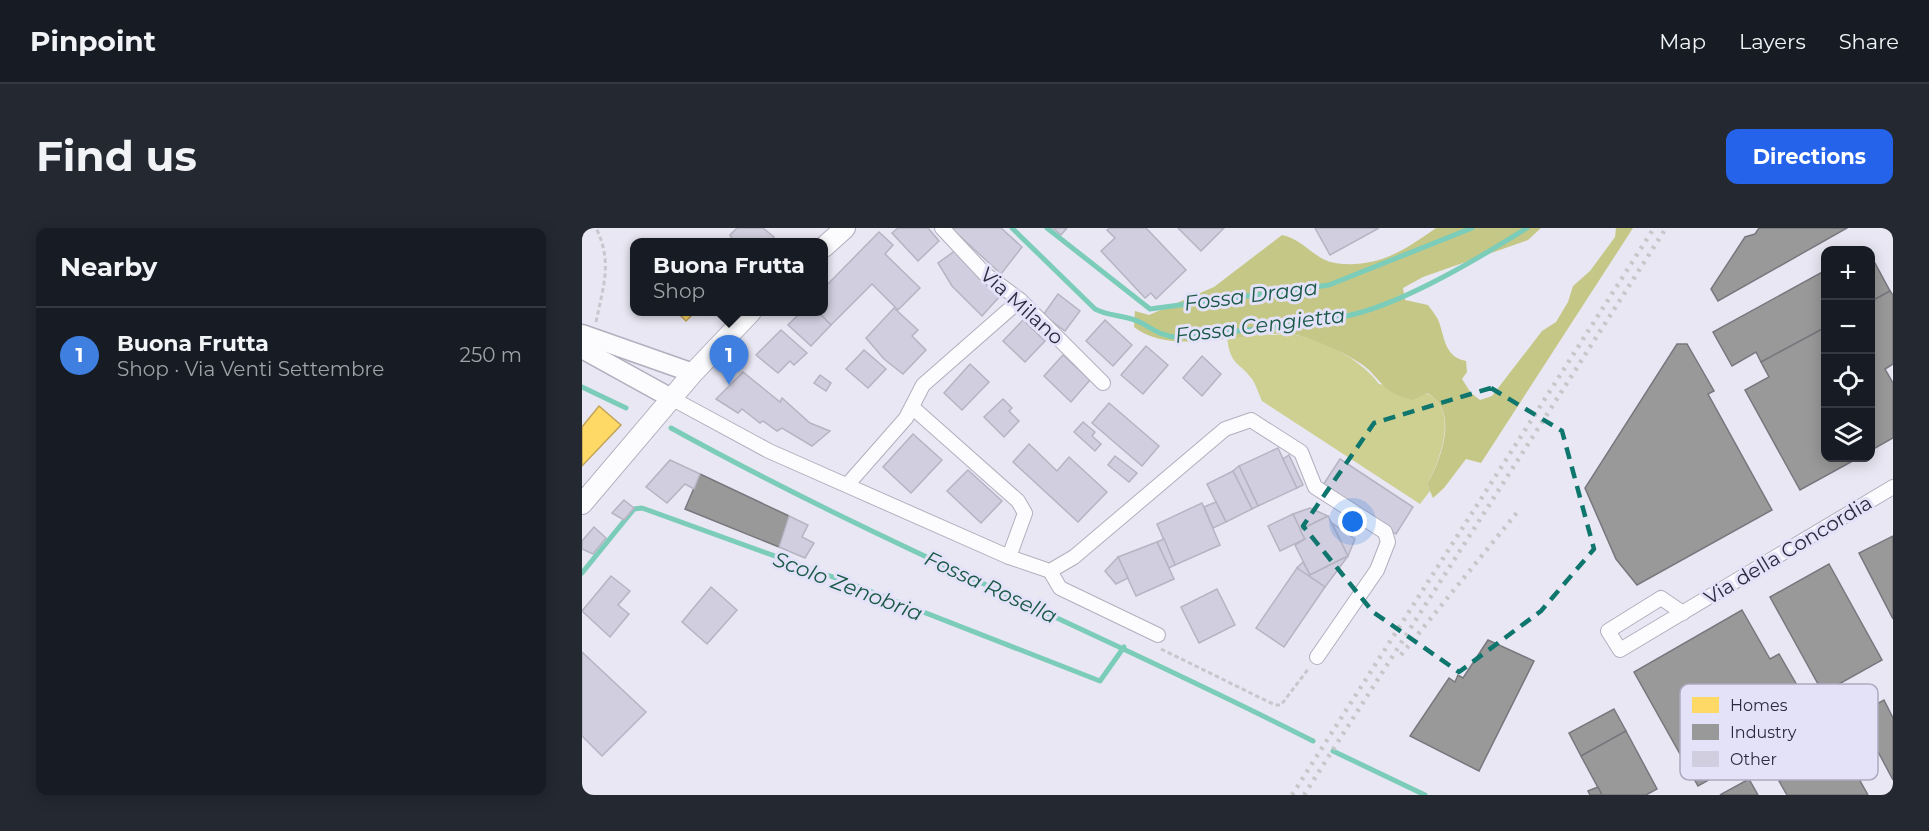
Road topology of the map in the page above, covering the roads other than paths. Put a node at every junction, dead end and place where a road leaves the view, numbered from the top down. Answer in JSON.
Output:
{"nodes":[{"id":1,"x":845,"y":228,"type":"edge"},
{"id":2,"x":942,"y":228,"type":"edge"},
{"id":3,"x":828,"y":243,"type":"edge"},
{"id":4,"x":1020,"y":300,"type":"junction"},
{"id":5,"x":748,"y":316,"type":"edge"},
{"id":6,"x":586,"y":340,"type":"edge"},
{"id":7,"x":693,"y":373,"type":"junction"},
{"id":8,"x":1103,"y":383,"type":"dead end"},
{"id":9,"x":671,"y":398,"type":"junction"},
{"id":10,"x":912,"y":406,"type":"junction"},
{"id":11,"x":848,"y":484,"type":"junction"},
{"id":12,"x":1893,"y":487,"type":"edge"},
{"id":13,"x":582,"y":504,"type":"edge"},
{"id":14,"x":1009,"y":557,"type":"junction"},
{"id":15,"x":1050,"y":571,"type":"junction"},
{"id":16,"x":1683,"y":613,"type":"junction"},
{"id":17,"x":1158,"y":635,"type":"road end"},
{"id":18,"x":1317,"y":657,"type":"road end"}],
"edges":[{"from":1,"to":3,"type":"main road"},
{"from":2,"to":4,"type":"street","name":"Via Milano"},
{"from":4,"to":8,"type":"street","name":"Via Milano"},
{"from":4,"to":10,"type":"street"},
{"from":5,"to":7,"type":"main road"},
{"from":6,"to":7,"type":"street"},
{"from":6,"to":9,"type":"street"},
{"from":7,"to":9,"type":"main road"},
{"from":9,"to":11,"type":"street"},
{"from":9,"to":13,"type":"main road"},
{"from":10,"to":11,"type":"street"},
{"from":10,"to":14,"type":"street"},
{"from":11,"to":14,"type":"street"},
{"from":12,"to":16,"type":"street","name":"Via della Concordia"},
{"from":14,"to":15,"type":"street"},
{"from":15,"to":17,"type":"street"},
{"from":15,"to":18,"type":"street"},
{"from":16,"to":16,"type":"street","name":"Via della Concordia"}]}
